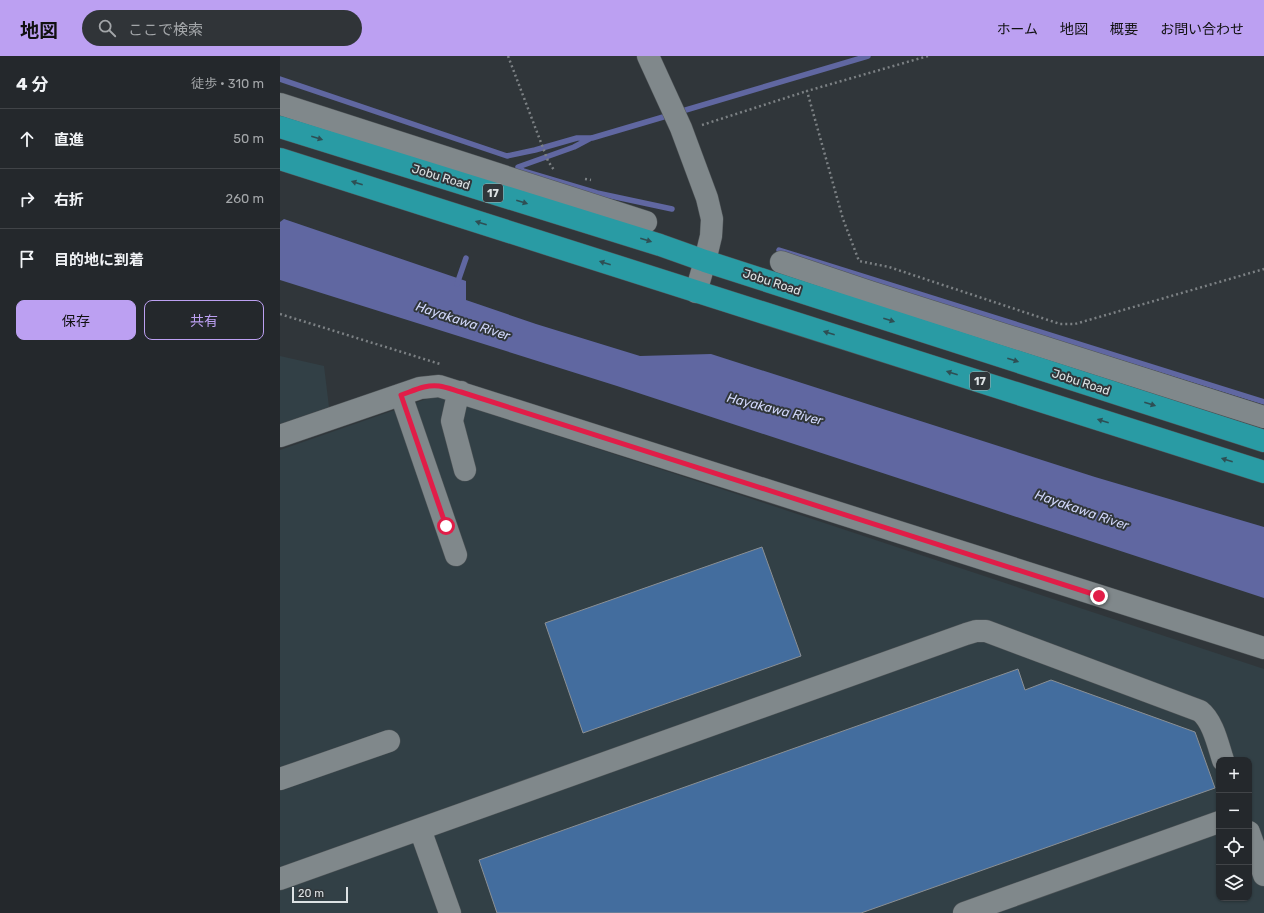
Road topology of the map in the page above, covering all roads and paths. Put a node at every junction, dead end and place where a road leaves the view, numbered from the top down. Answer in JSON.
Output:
{"nodes":[{"id":1,"x":508,"y":56,"type":"edge"},
{"id":2,"x":648,"y":56,"type":"edge"},
{"id":3,"x":928,"y":56,"type":"edge"},
{"id":4,"x":807,"y":91,"type":"junction"},
{"id":5,"x":280,"y":104,"type":"edge"},
{"id":6,"x":280,"y":127,"type":"edge"},
{"id":7,"x":689,"y":127,"type":"junction"},
{"id":8,"x":407,"y":156,"type":"junction"},
{"id":9,"x":280,"y":159,"type":"edge"},
{"id":10,"x":548,"y":161,"type":"dead end"},
{"id":11,"x":646,"y":222,"type":"dead end"},
{"id":12,"x":705,"y":261,"type":"junction"},
{"id":13,"x":781,"y":262,"type":"dead end"},
{"id":14,"x":1264,"y":270,"type":"edge"},
{"id":15,"x":696,"y":292,"type":"junction"},
{"id":16,"x":867,"y":302,"type":"junction"},
{"id":17,"x":461,"y":392,"type":"junction"},
{"id":18,"x":401,"y":395,"type":"junction"},
{"id":19,"x":1192,"y":395,"type":"junction"},
{"id":20,"x":1185,"y":415,"type":"junction"},
{"id":21,"x":1264,"y":417,"type":"edge"},
{"id":22,"x":280,"y":436,"type":"edge"},
{"id":23,"x":1264,"y":441,"type":"edge"},
{"id":24,"x":465,"y":470,"type":"dead end"},
{"id":25,"x":1264,"y":472,"type":"edge"},
{"id":26,"x":456,"y":555,"type":"dead end"},
{"id":27,"x":1264,"y":648,"type":"edge"},
{"id":28,"x":389,"y":741,"type":"dead end"},
{"id":29,"x":1222,"y":757,"type":"edge"},
{"id":30,"x":280,"y":779,"type":"edge"},
{"id":31,"x":1216,"y":823,"type":"edge"},
{"id":32,"x":420,"y":829,"type":"junction"},
{"id":33,"x":1252,"y":841,"type":"edge"},
{"id":34,"x":1264,"y":875,"type":"edge"},
{"id":35,"x":280,"y":879,"type":"edge"},
{"id":36,"x":450,"y":913,"type":"edge"},
{"id":37,"x":964,"y":913,"type":"edge"}],
"edges":[{"from":1,"to":10,"type":"path"},
{"from":2,"to":7,"type":"street"},
{"from":3,"to":4,"type":"path"},
{"from":4,"to":7,"type":"path"},
{"from":4,"to":14,"type":"path"},
{"from":5,"to":8,"type":"street"},
{"from":6,"to":8,"type":"highway","name":"Jobu Road","number":"17","one_way":true},
{"from":7,"to":12,"type":"street"},
{"from":8,"to":11,"type":"street"},
{"from":8,"to":12,"type":"highway","name":"Jobu Road","number":"17","one_way":true},
{"from":15,"to":9,"type":"highway","number":"17","one_way":true},
{"from":12,"to":15,"type":"street"},
{"from":12,"to":16,"type":"highway","name":"Jobu Road","number":"17"},
{"from":13,"to":16,"type":"street"},
{"from":25,"to":15,"type":"highway","number":"17","one_way":true},
{"from":16,"to":19,"type":"street"},
{"from":16,"to":20,"type":"highway","name":"Jobu Road","number":"17","one_way":true},
{"from":17,"to":18,"type":"street"},
{"from":17,"to":24,"type":"street"},
{"from":17,"to":27,"type":"street"},
{"from":18,"to":22,"type":"street"},
{"from":18,"to":26,"type":"street"},
{"from":19,"to":20,"type":"street"},
{"from":19,"to":21,"type":"street"},
{"from":20,"to":23,"type":"highway","name":"Jobu Road","number":"17"},
{"from":28,"to":30,"type":"street"},
{"from":29,"to":32,"type":"street"},
{"from":31,"to":37,"type":"street"},
{"from":32,"to":35,"type":"street"},
{"from":32,"to":36,"type":"street"},
{"from":33,"to":34,"type":"street"}]}
